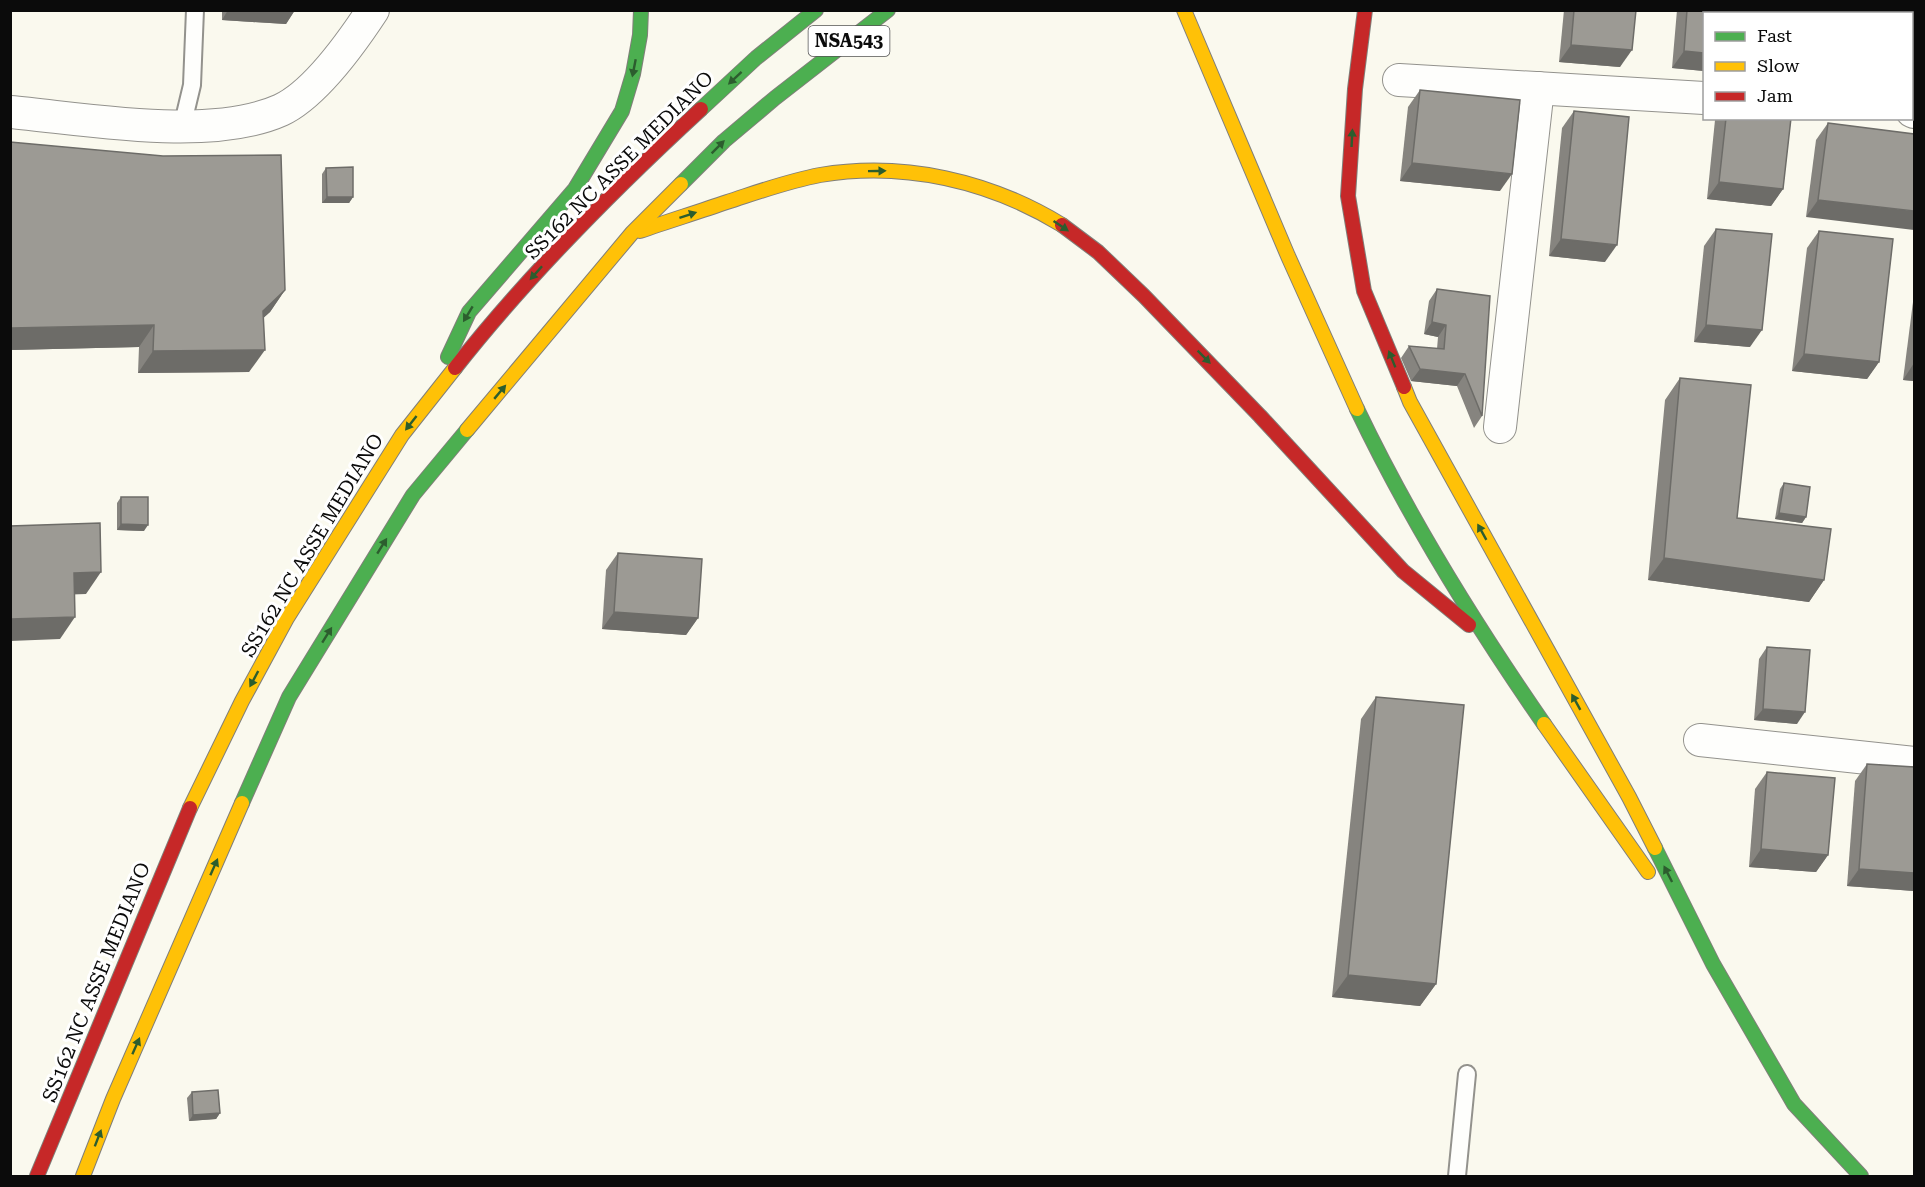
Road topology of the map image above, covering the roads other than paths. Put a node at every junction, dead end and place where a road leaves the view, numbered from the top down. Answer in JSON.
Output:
{"nodes":[{"id":1,"x":195,"y":10,"type":"edge"},
{"id":2,"x":373,"y":10,"type":"edge"},
{"id":3,"x":641,"y":10,"type":"edge"},
{"id":4,"x":816,"y":10,"type":"edge"},
{"id":5,"x":888,"y":10,"type":"edge"},
{"id":6,"x":1184,"y":10,"type":"edge"},
{"id":7,"x":1365,"y":10,"type":"edge"},
{"id":8,"x":1399,"y":80,"type":"dead end"},
{"id":9,"x":1538,"y":88,"type":"junction"},
{"id":10,"x":1703,"y":98,"type":"edge"},
{"id":11,"x":10,"y":112,"type":"edge"},
{"id":12,"x":182,"y":127,"type":"junction"},
{"id":13,"x":632,"y":233,"type":"junction"},
{"id":14,"x":440,"y":387,"type":"junction"},
{"id":15,"x":1500,"y":427,"type":"dead end"},
{"id":16,"x":1486,"y":638,"type":"junction"},
{"id":17,"x":1700,"y":740,"type":"dead end"},
{"id":18,"x":1914,"y":763,"type":"edge"},
{"id":19,"x":1713,"y":964,"type":"junction"},
{"id":20,"x":1467,"y":1074,"type":"dead end"},
{"id":21,"x":37,"y":1176,"type":"edge"},
{"id":22,"x":82,"y":1176,"type":"edge"},
{"id":23,"x":1457,"y":1176,"type":"edge"},
{"id":24,"x":1861,"y":1176,"type":"edge"}],
"edges":[{"from":1,"to":12,"type":"lane"},
{"from":2,"to":12,"type":"street"},
{"from":3,"to":14,"type":"highway","one_way":true},
{"from":4,"to":14,"type":"highway","name":"SS162 NC ASSE MEDIANO","number":"NSA543","one_way":true},
{"from":13,"to":5,"type":"highway","number":"NSA543","one_way":true},
{"from":6,"to":16,"type":"highway"},
{"from":19,"to":7,"type":"highway","one_way":true},
{"from":8,"to":9,"type":"street"},
{"from":9,"to":10,"type":"street"},
{"from":9,"to":15,"type":"street"},
{"from":11,"to":12,"type":"street"},
{"from":13,"to":16,"type":"highway","one_way":true},
{"from":22,"to":13,"type":"highway","one_way":true},
{"from":14,"to":21,"type":"highway","name":"SS162 NC ASSE MEDIANO","one_way":true},
{"from":16,"to":19,"type":"highway"},
{"from":17,"to":18,"type":"street"},
{"from":19,"to":24,"type":"highway"},
{"from":20,"to":23,"type":"lane"}]}
